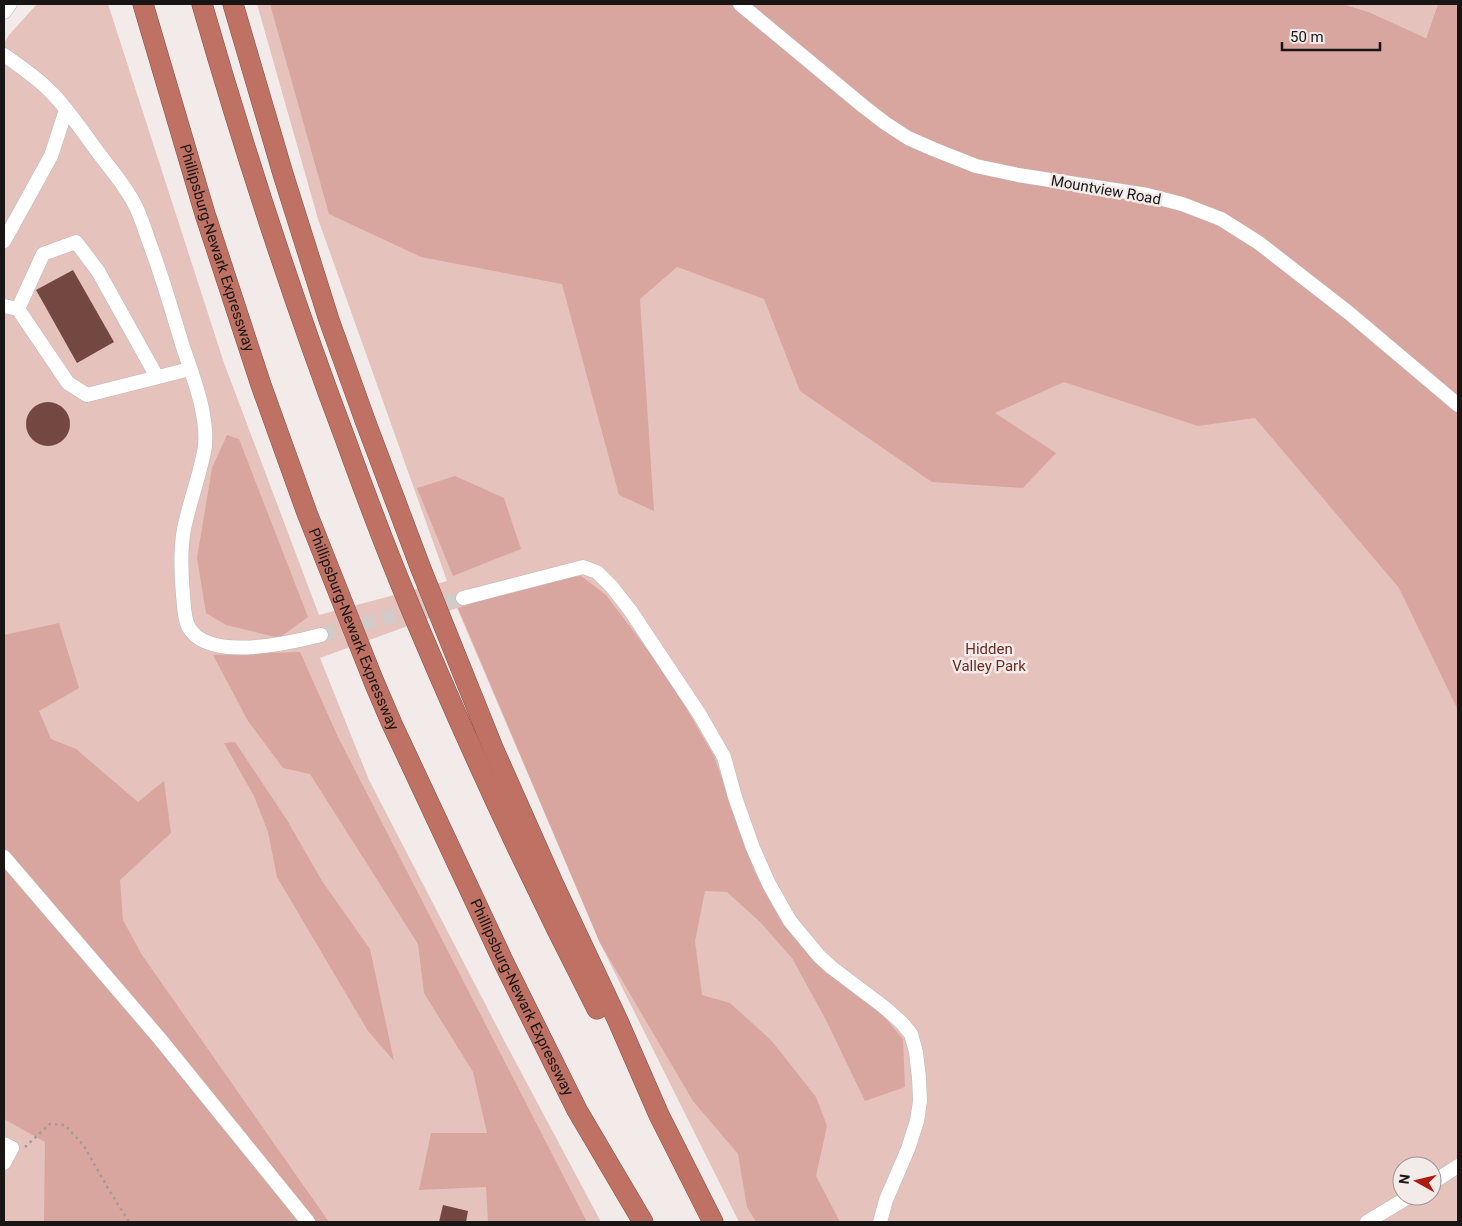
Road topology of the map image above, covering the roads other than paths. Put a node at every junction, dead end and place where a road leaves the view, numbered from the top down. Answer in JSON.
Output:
{"nodes":[{"id":1,"x":10,"y":4,"type":"edge"},
{"id":2,"x":143,"y":4,"type":"edge"},
{"id":3,"x":202,"y":4,"type":"edge"},
{"id":4,"x":233,"y":4,"type":"edge"},
{"id":5,"x":740,"y":4,"type":"edge"},
{"id":6,"x":4,"y":12,"type":"edge"},
{"id":7,"x":4,"y":54,"type":"edge"},
{"id":8,"x":66,"y":110,"type":"junction"},
{"id":9,"x":4,"y":241,"type":"edge"},
{"id":10,"x":11,"y":308,"type":"edge"},
{"id":11,"x":190,"y":369,"type":"junction"},
{"id":12,"x":157,"y":377,"type":"junction"},
{"id":13,"x":1458,"y":405,"type":"edge"},
{"id":14,"x":463,"y":598,"type":"tunnel mouth"},
{"id":15,"x":321,"y":635,"type":"tunnel mouth"},
{"id":16,"x":4,"y":857,"type":"edge"},
{"id":17,"x":659,"y":1115,"type":"junction"},
{"id":18,"x":4,"y":1144,"type":"edge"},
{"id":19,"x":4,"y":1163,"type":"edge"},
{"id":20,"x":1458,"y":1166,"type":"edge"},
{"id":21,"x":1442,"y":1176,"type":"edge"},
{"id":22,"x":1393,"y":1206,"type":"edge"},
{"id":23,"x":308,"y":1222,"type":"edge"},
{"id":24,"x":643,"y":1222,"type":"edge"},
{"id":25,"x":713,"y":1222,"type":"edge"},
{"id":26,"x":880,"y":1222,"type":"edge"},
{"id":27,"x":1367,"y":1222,"type":"edge"}],
"edges":[{"from":1,"to":6,"type":"street"},
{"from":2,"to":24,"type":"highway","name":"Phillipsburg-Newark Expressway"},
{"from":3,"to":17,"type":"highway"},
{"from":4,"to":17,"type":"highway"},
{"from":5,"to":13,"type":"street","name":"Mountview Road"},
{"from":7,"to":8,"type":"street"},
{"from":8,"to":9,"type":"street"},
{"from":8,"to":11,"type":"street"},
{"from":10,"to":12,"type":"street"},
{"from":10,"to":12,"type":"street"},
{"from":11,"to":12,"type":"street"},
{"from":11,"to":15,"type":"street"},
{"from":14,"to":26,"type":"street"},
{"from":16,"to":23,"type":"street"},
{"from":17,"to":25,"type":"highway"},
{"from":18,"to":19,"type":"street"},
{"from":20,"to":21,"type":"street"},
{"from":22,"to":27,"type":"street"}]}
